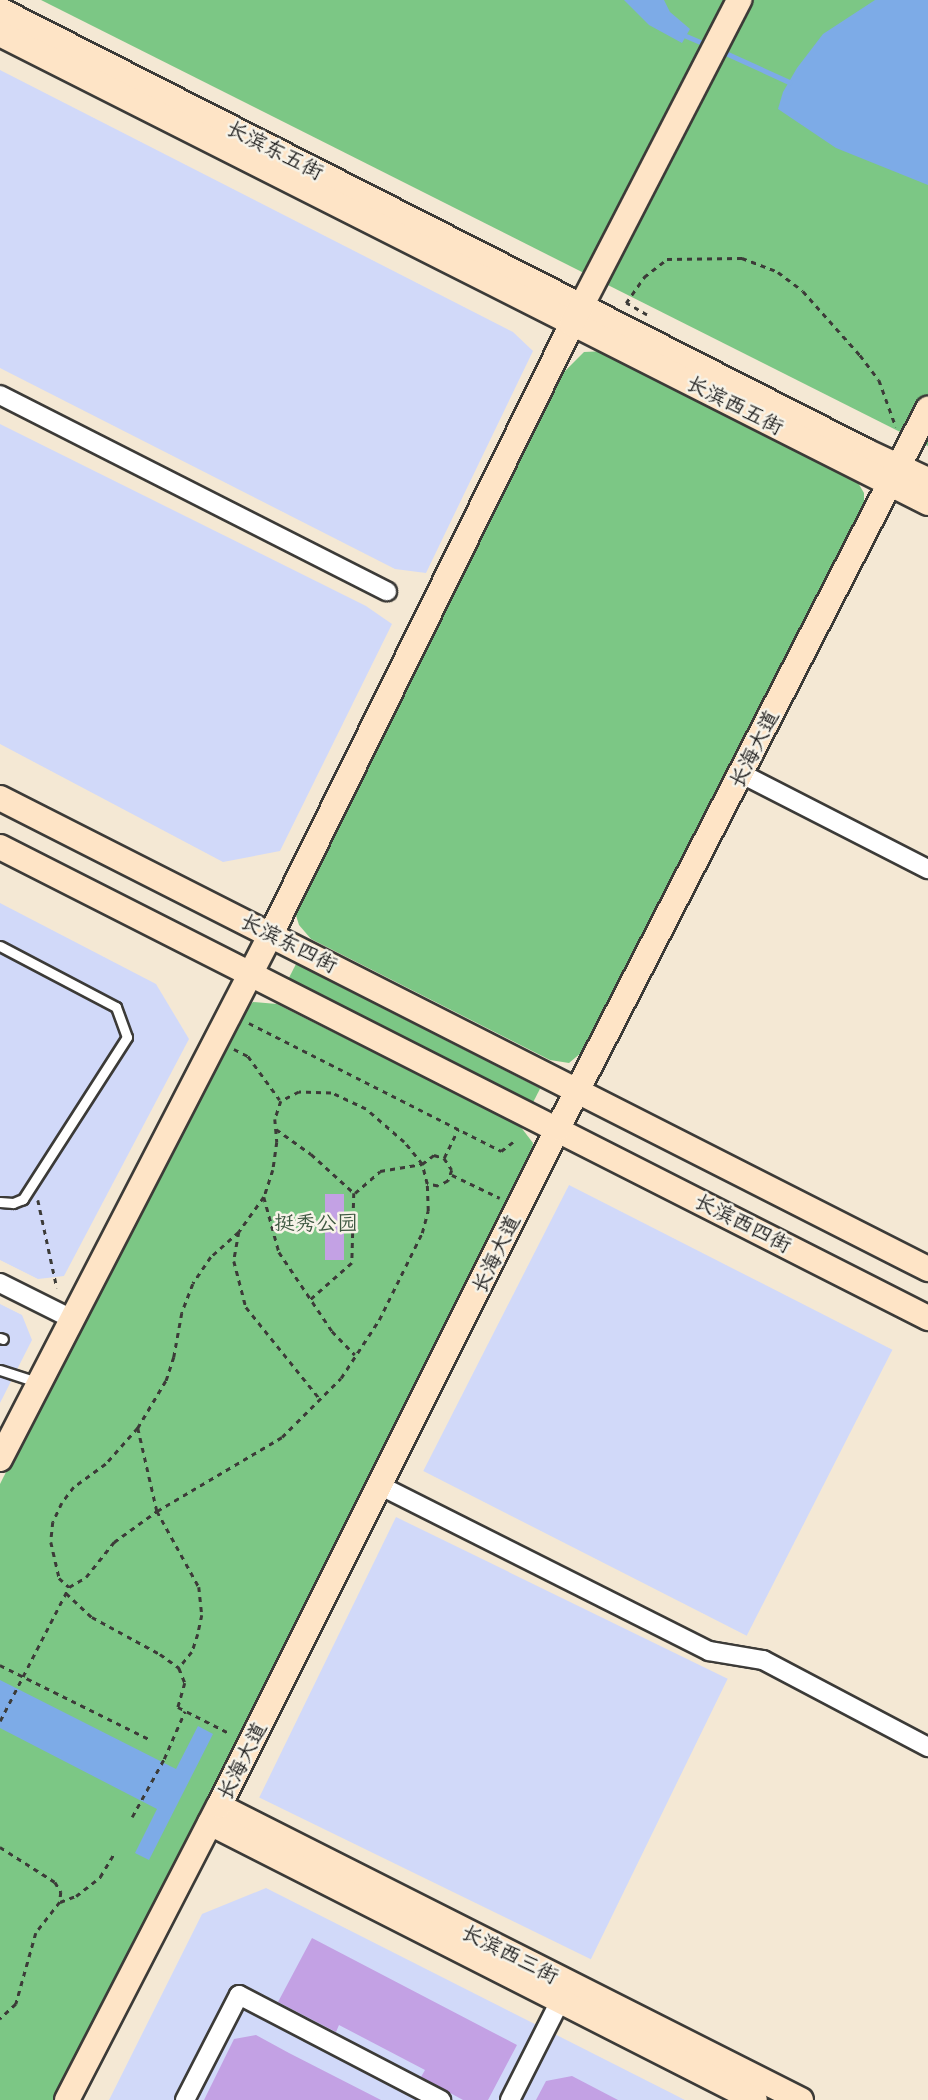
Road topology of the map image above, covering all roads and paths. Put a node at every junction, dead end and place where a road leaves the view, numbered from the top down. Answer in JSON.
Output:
{"nodes":[{"id":1,"x":739,"y":0,"type":"edge"},
{"id":2,"x":0,"y":10,"type":"edge"},
{"id":3,"x":0,"y":34,"type":"edge"},
{"id":4,"x":545,"y":299,"type":"junction"},
{"id":5,"x":626,"y":303,"type":"dead end"},
{"id":6,"x":577,"y":315,"type":"junction"},
{"id":7,"x":0,"y":395,"type":"edge"},
{"id":8,"x":928,"y":409,"type":"edge"},
{"id":9,"x":892,"y":434,"type":"dead end"},
{"id":10,"x":894,"y":475,"type":"junction"},
{"id":11,"x":928,"y":480,"type":"edge"},
{"id":12,"x":928,"y":503,"type":"edge"},
{"id":13,"x":387,"y":591,"type":"dead end"},
{"id":14,"x":741,"y":774,"type":"junction"},
{"id":15,"x":0,"y":798,"type":"edge"},
{"id":16,"x":0,"y":847,"type":"edge"},
{"id":17,"x":928,"y":869,"type":"edge"},
{"id":18,"x":271,"y":934,"type":"junction"},
{"id":19,"x":0,"y":946,"type":"edge"},
{"id":20,"x":251,"y":974,"type":"junction"},
{"id":21,"x":244,"y":1020,"type":"dead end"},
{"id":22,"x":228,"y":1046,"type":"dead end"},
{"id":23,"x":578,"y":1090,"type":"junction"},
{"id":24,"x":281,"y":1101,"type":"junction"},
{"id":25,"x":558,"y":1128,"type":"junction"},
{"id":26,"x":276,"y":1129,"type":"junction"},
{"id":27,"x":458,"y":1129,"type":"junction"},
{"id":28,"x":513,"y":1142,"type":"dead end"},
{"id":29,"x":444,"y":1158,"type":"junction"},
{"id":30,"x":422,"y":1164,"type":"junction"},
{"id":31,"x":451,"y":1174,"type":"junction"},
{"id":32,"x":34,"y":1183,"type":"junction"},
{"id":33,"x":427,"y":1184,"type":"junction"},
{"id":34,"x":354,"y":1193,"type":"junction"},
{"id":35,"x":264,"y":1197,"type":"junction"},
{"id":36,"x":0,"y":1202,"type":"edge"},
{"id":37,"x":519,"y":1207,"type":"junction"},
{"id":38,"x":239,"y":1232,"type":"junction"},
{"id":39,"x":928,"y":1269,"type":"edge"},
{"id":40,"x":0,"y":1283,"type":"edge"},
{"id":41,"x":57,"y":1288,"type":"dead end"},
{"id":42,"x":310,"y":1300,"type":"junction"},
{"id":43,"x":928,"y":1318,"type":"edge"},
{"id":44,"x":72,"y":1319,"type":"junction"},
{"id":45,"x":355,"y":1355,"type":"junction"},
{"id":46,"x":0,"y":1370,"type":"edge"},
{"id":47,"x":40,"y":1382,"type":"junction"},
{"id":48,"x":320,"y":1399,"type":"junction"},
{"id":49,"x":138,"y":1428,"type":"junction"},
{"id":50,"x":0,"y":1459,"type":"edge"},
{"id":51,"x":381,"y":1486,"type":"junction"},
{"id":52,"x":157,"y":1511,"type":"junction"},
{"id":53,"x":69,"y":1587,"type":"junction"},
{"id":54,"x":66,"y":1593,"type":"junction"},
{"id":55,"x":0,"y":1665,"type":"edge"},
{"id":56,"x":179,"y":1668,"type":"junction"},
{"id":57,"x":23,"y":1676,"type":"junction"},
{"id":58,"x":185,"y":1711,"type":"junction"},
{"id":59,"x":0,"y":1721,"type":"edge"},
{"id":60,"x":229,"y":1733,"type":"dead end"},
{"id":61,"x":149,"y":1739,"type":"dead end"},
{"id":62,"x":928,"y":1747,"type":"edge"},
{"id":63,"x":215,"y":1815,"type":"junction"},
{"id":64,"x":132,"y":1817,"type":"dead end"},
{"id":65,"x":0,"y":1847,"type":"edge"},
{"id":66,"x":113,"y":1855,"type":"dead end"},
{"id":67,"x":60,"y":1902,"type":"junction"},
{"id":68,"x":560,"y":2001,"type":"junction"},
{"id":69,"x":0,"y":2019,"type":"edge"},
{"id":70,"x":67,"y":2100,"type":"edge"},
{"id":71,"x":185,"y":2100,"type":"edge"},
{"id":72,"x":441,"y":2100,"type":"edge"},
{"id":73,"x":510,"y":2100,"type":"edge"},
{"id":74,"x":755,"y":2100,"type":"edge"},
{"id":75,"x":802,"y":2100,"type":"edge"}],
"edges":[{"from":1,"to":6,"type":"street"},
{"from":2,"to":4,"type":"street","name":"长滨东五街"},
{"from":3,"to":4,"type":"street","name":"长滨东五街"},
{"from":4,"to":6,"type":"street","name":"长滨西五街"},
{"from":5,"to":9,"type":"path"},
{"from":6,"to":10,"type":"street","name":"长滨西五街"},
{"from":6,"to":18,"type":"street"},
{"from":7,"to":13,"type":"street"},
{"from":8,"to":10,"type":"street","name":"长海大道"},
{"from":10,"to":11,"type":"street","name":"长滨西五街"},
{"from":10,"to":12,"type":"street","name":"长滨西五街"},
{"from":10,"to":14,"type":"street","name":"长海大道"},
{"from":14,"to":17,"type":"street"},
{"from":14,"to":23,"type":"street","name":"长海大道"},
{"from":15,"to":18,"type":"street","name":"长滨东四街"},
{"from":16,"to":20,"type":"street","name":"长滨东四街"},
{"from":18,"to":20,"type":"street"},
{"from":18,"to":23,"type":"street","name":"长滨东四街"},
{"from":19,"to":32,"type":"lane"},
{"from":20,"to":25,"type":"street","name":"长滨东四街"},
{"from":20,"to":44,"type":"street"},
{"from":21,"to":27,"type":"path"},
{"from":22,"to":24,"type":"path"},
{"from":23,"to":25,"type":"street","name":"长海大道"},
{"from":23,"to":39,"type":"street","name":"长滨西四街"},
{"from":24,"to":26,"type":"path"},
{"from":24,"to":30,"type":"path"},
{"from":25,"to":37,"type":"street","name":"长海大道"},
{"from":25,"to":43,"type":"street","name":"长滨西四街"},
{"from":26,"to":34,"type":"path"},
{"from":26,"to":35,"type":"path"},
{"from":27,"to":28,"type":"path"},
{"from":27,"to":29,"type":"path"},
{"from":29,"to":30,"type":"path"},
{"from":29,"to":31,"type":"path"},
{"from":30,"to":33,"type":"path"},
{"from":30,"to":34,"type":"path"},
{"from":31,"to":33,"type":"path"},
{"from":31,"to":37,"type":"path"},
{"from":32,"to":36,"type":"lane"},
{"from":32,"to":41,"type":"path"},
{"from":33,"to":45,"type":"path"},
{"from":34,"to":42,"type":"path"},
{"from":35,"to":38,"type":"path"},
{"from":35,"to":42,"type":"path"},
{"from":37,"to":51,"type":"street","name":"长海大道"},
{"from":38,"to":48,"type":"path"},
{"from":38,"to":49,"type":"path"},
{"from":40,"to":44,"type":"street"},
{"from":42,"to":45,"type":"path"},
{"from":44,"to":47,"type":"street"},
{"from":45,"to":48,"type":"path"},
{"from":46,"to":47,"type":"lane"},
{"from":47,"to":50,"type":"street"},
{"from":48,"to":52,"type":"path"},
{"from":49,"to":52,"type":"path"},
{"from":49,"to":53,"type":"path"},
{"from":51,"to":62,"type":"street"},
{"from":51,"to":63,"type":"street","name":"长海大道"},
{"from":52,"to":53,"type":"path"},
{"from":52,"to":56,"type":"path"},
{"from":53,"to":54,"type":"path"},
{"from":54,"to":56,"type":"path"},
{"from":54,"to":57,"type":"path"},
{"from":55,"to":57,"type":"path"},
{"from":56,"to":58,"type":"path"},
{"from":57,"to":59,"type":"path"},
{"from":57,"to":61,"type":"path"},
{"from":58,"to":60,"type":"path"},
{"from":58,"to":64,"type":"path"},
{"from":63,"to":68,"type":"street","name":"长滨西三街"},
{"from":63,"to":70,"type":"street","name":"长海大道"},
{"from":63,"to":75,"type":"street","name":"长滨西三街"},
{"from":65,"to":67,"type":"path"},
{"from":66,"to":67,"type":"path"},
{"from":67,"to":69,"type":"path"},
{"from":68,"to":73,"type":"street"},
{"from":68,"to":74,"type":"street","name":"长滨西三街"},
{"from":71,"to":72,"type":"street"}]}
